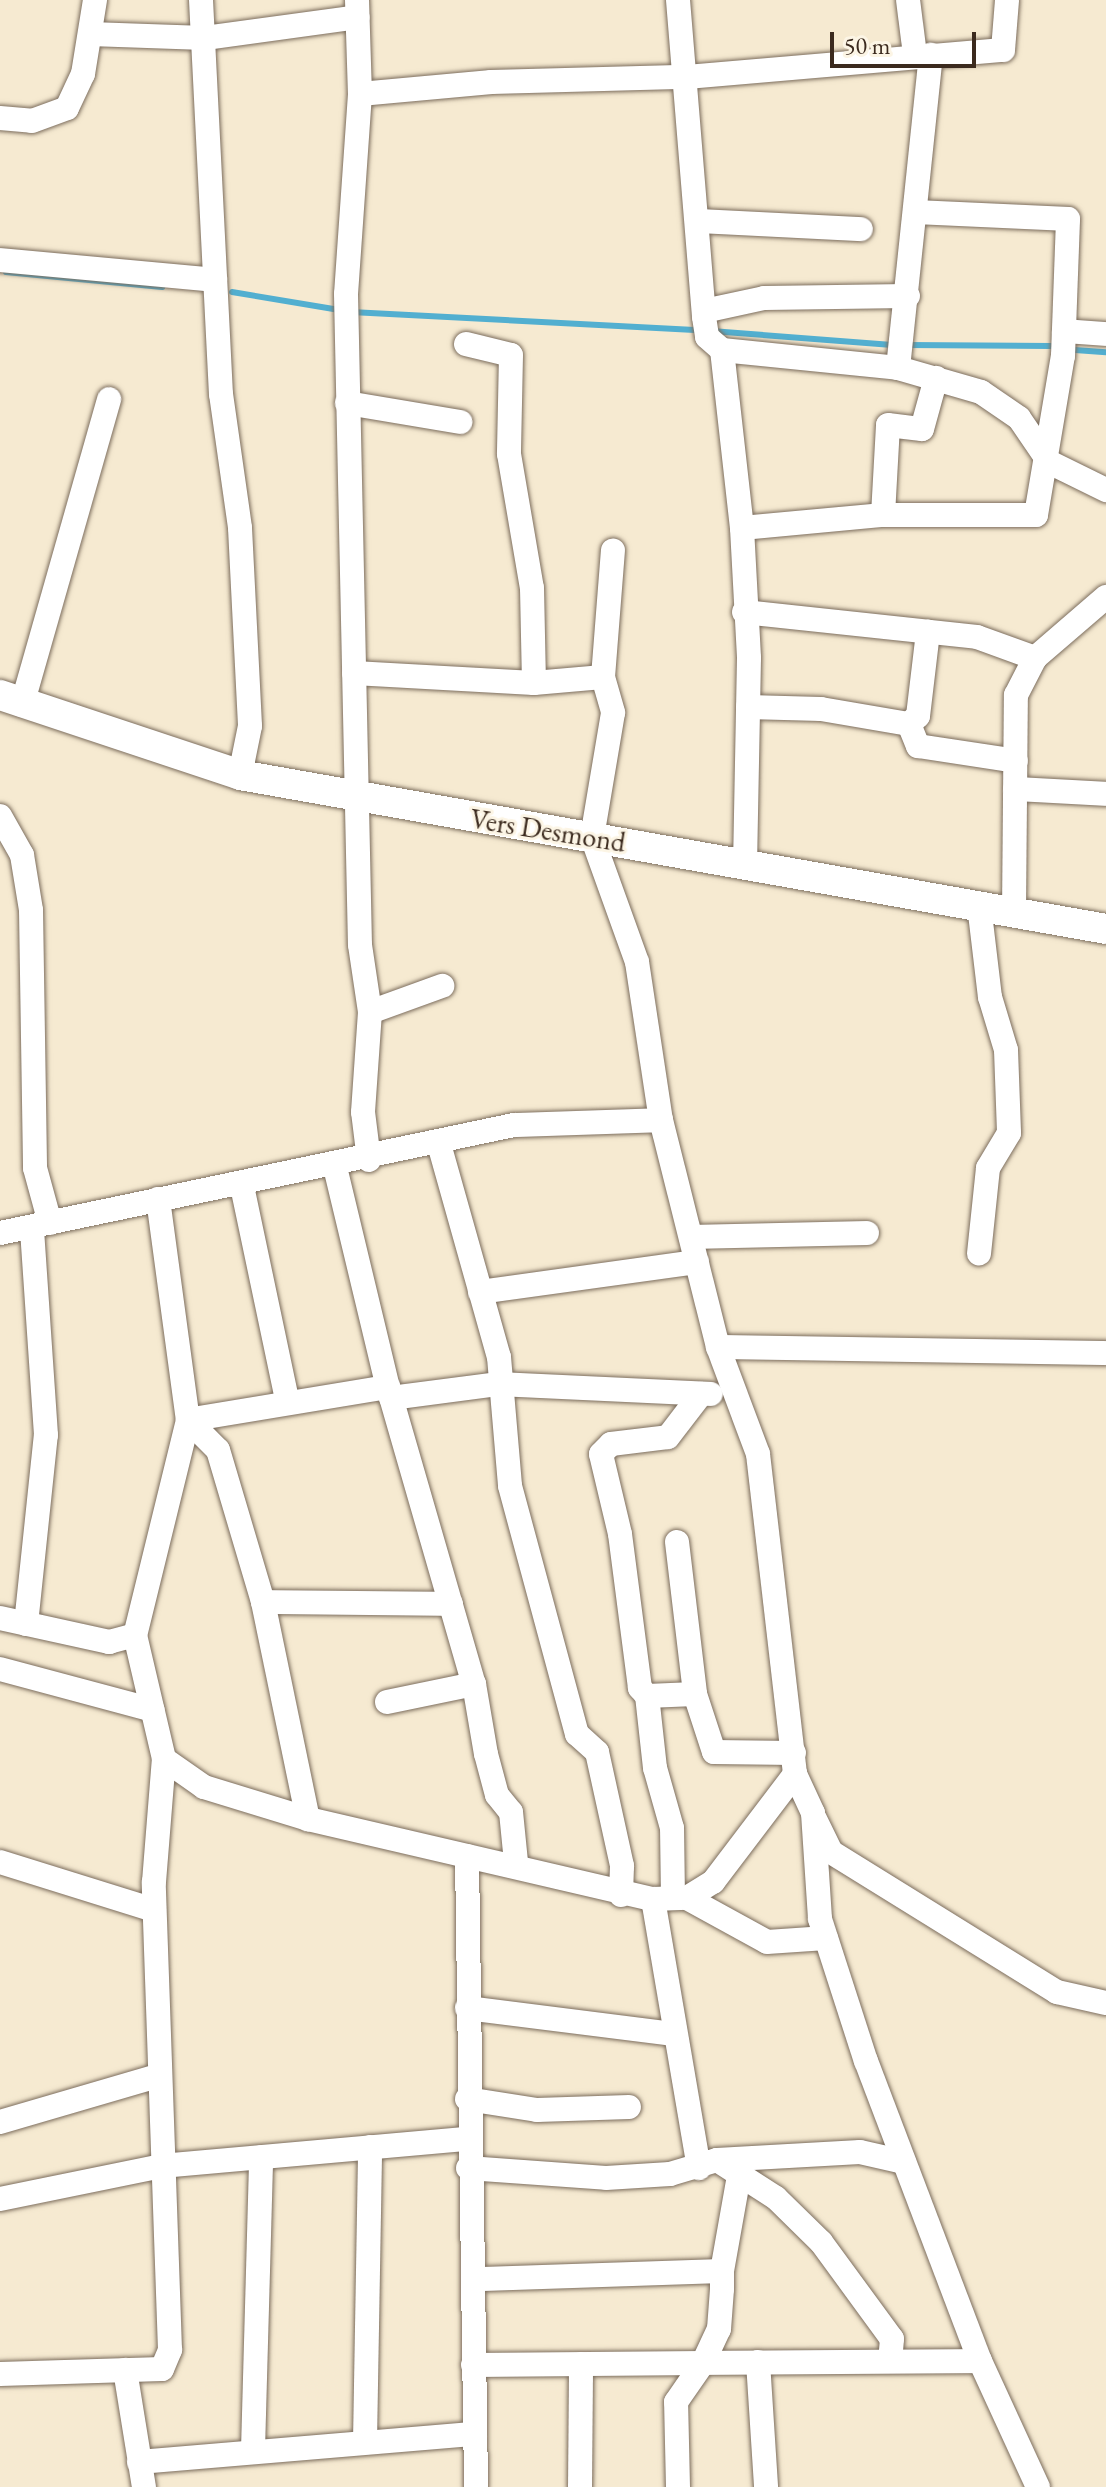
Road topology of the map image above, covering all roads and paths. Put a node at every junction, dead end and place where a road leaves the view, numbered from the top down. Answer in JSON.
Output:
{"nodes":[{"id":1,"x":95,"y":0,"type":"edge"},
{"id":2,"x":201,"y":0,"type":"edge"},
{"id":3,"x":678,"y":0,"type":"edge"},
{"id":4,"x":908,"y":0,"type":"edge"},
{"id":5,"x":1007,"y":0,"type":"edge"},
{"id":6,"x":357,"y":8,"type":"edge"},
{"id":7,"x":90,"y":34,"type":"junction"},
{"id":8,"x":205,"y":38,"type":"junction"},
{"id":9,"x":923,"y":55,"type":"junction"},
{"id":10,"x":687,"y":77,"type":"junction"},
{"id":11,"x":360,"y":94,"type":"junction"},
{"id":12,"x":0,"y":118,"type":"edge"},
{"id":13,"x":916,"y":212,"type":"junction"},
{"id":14,"x":701,"y":221,"type":"junction"},
{"id":15,"x":861,"y":229,"type":"dead end"},
{"id":16,"x":0,"y":260,"type":"edge"},
{"id":17,"x":215,"y":280,"type":"junction"},
{"id":18,"x":908,"y":296,"type":"junction"},
{"id":19,"x":709,"y":329,"type":"junction"},
{"id":20,"x":1064,"y":331,"type":"junction"},
{"id":21,"x":1106,"y":334,"type":"edge"},
{"id":22,"x":466,"y":344,"type":"dead end"},
{"id":23,"x":900,"y":353,"type":"junction"},
{"id":24,"x":936,"y":378,"type":"junction"},
{"id":25,"x":109,"y":399,"type":"dead end"},
{"id":26,"x":347,"y":403,"type":"junction"},
{"id":27,"x":460,"y":422,"type":"dead end"},
{"id":28,"x":1049,"y":462,"type":"junction"},
{"id":29,"x":1106,"y":490,"type":"edge"},
{"id":30,"x":883,"y":515,"type":"junction"},
{"id":31,"x":742,"y":528,"type":"junction"},
{"id":32,"x":613,"y":550,"type":"dead end"},
{"id":33,"x":1106,"y":597,"type":"edge"},
{"id":34,"x":744,"y":612,"type":"junction"},
{"id":35,"x":928,"y":632,"type":"junction"},
{"id":36,"x":1035,"y":658,"type":"junction"},
{"id":37,"x":354,"y":673,"type":"junction"},
{"id":38,"x":603,"y":677,"type":"junction"},
{"id":39,"x":534,"y":683,"type":"junction"},
{"id":40,"x":11,"y":700,"type":"edge"},
{"id":41,"x":748,"y":707,"type":"junction"},
{"id":42,"x":909,"y":724,"type":"junction"},
{"id":43,"x":1016,"y":761,"type":"junction"},
{"id":44,"x":240,"y":775,"type":"junction"},
{"id":45,"x":1015,"y":789,"type":"junction"},
{"id":46,"x":1106,"y":794,"type":"edge"},
{"id":47,"x":357,"y":800,"type":"junction"},
{"id":48,"x":0,"y":816,"type":"edge"},
{"id":49,"x":592,"y":837,"type":"junction"},
{"id":50,"x":745,"y":861,"type":"junction"},
{"id":51,"x":979,"y":905,"type":"junction"},
{"id":52,"x":1014,"y":912,"type":"junction"},
{"id":53,"x":1106,"y":929,"type":"edge"},
{"id":54,"x":442,"y":986,"type":"dead end"},
{"id":55,"x":370,"y":1012,"type":"junction"},
{"id":56,"x":661,"y":1120,"type":"junction"},
{"id":57,"x":439,"y":1144,"type":"junction"},
{"id":58,"x":369,"y":1160,"type":"junction"},
{"id":59,"x":335,"y":1167,"type":"junction"},
{"id":60,"x":242,"y":1186,"type":"junction"},
{"id":61,"x":158,"y":1199,"type":"junction"},
{"id":62,"x":41,"y":1226,"type":"junction"},
{"id":63,"x":0,"y":1233,"type":"edge"},
{"id":64,"x":867,"y":1233,"type":"dead end"},
{"id":65,"x":691,"y":1237,"type":"junction"},
{"id":66,"x":979,"y":1254,"type":"dead end"},
{"id":67,"x":697,"y":1262,"type":"junction"},
{"id":68,"x":480,"y":1292,"type":"junction"},
{"id":69,"x":718,"y":1347,"type":"junction"},
{"id":70,"x":1106,"y":1353,"type":"edge"},
{"id":71,"x":499,"y":1384,"type":"junction"},
{"id":72,"x":389,"y":1392,"type":"junction"},
{"id":73,"x":701,"y":1394,"type":"junction"},
{"id":74,"x":735,"y":1395,"type":"junction"},
{"id":75,"x":287,"y":1399,"type":"junction"},
{"id":76,"x":188,"y":1420,"type":"junction"},
{"id":77,"x":677,"y":1542,"type":"dead end"},
{"id":78,"x":263,"y":1602,"type":"junction"},
{"id":79,"x":451,"y":1604,"type":"junction"},
{"id":80,"x":0,"y":1618,"type":"edge"},
{"id":81,"x":26,"y":1624,"type":"junction"},
{"id":82,"x":135,"y":1635,"type":"junction"},
{"id":83,"x":0,"y":1669,"type":"edge"},
{"id":84,"x":474,"y":1684,"type":"junction"},
{"id":85,"x":695,"y":1694,"type":"junction"},
{"id":86,"x":647,"y":1696,"type":"junction"},
{"id":87,"x":387,"y":1702,"type":"dead end"},
{"id":88,"x":153,"y":1710,"type":"junction"},
{"id":89,"x":164,"y":1759,"type":"junction"},
{"id":90,"x":794,"y":1763,"type":"junction"},
{"id":91,"x":813,"y":1813,"type":"junction"},
{"id":92,"x":308,"y":1819,"type":"junction"},
{"id":93,"x":467,"y":1856,"type":"junction"},
{"id":94,"x":0,"y":1862,"type":"edge"},
{"id":95,"x":516,"y":1862,"type":"junction"},
{"id":96,"x":621,"y":1895,"type":"junction"},
{"id":97,"x":671,"y":1898,"type":"junction"},
{"id":98,"x":154,"y":1910,"type":"junction"},
{"id":99,"x":826,"y":1938,"type":"junction"},
{"id":100,"x":1106,"y":2003,"type":"edge"},
{"id":101,"x":467,"y":2008,"type":"junction"},
{"id":102,"x":672,"y":2034,"type":"junction"},
{"id":103,"x":157,"y":2076,"type":"junction"},
{"id":104,"x":467,"y":2099,"type":"junction"},
{"id":105,"x":629,"y":2107,"type":"dead end"},
{"id":106,"x":0,"y":2122,"type":"edge"},
{"id":107,"x":467,"y":2139,"type":"junction"},
{"id":108,"x":370,"y":2147,"type":"junction"},
{"id":109,"x":261,"y":2157,"type":"junction"},
{"id":110,"x":904,"y":2162,"type":"junction"},
{"id":111,"x":708,"y":2164,"type":"junction"},
{"id":112,"x":162,"y":2166,"type":"junction"},
{"id":113,"x":468,"y":2168,"type":"junction"},
{"id":114,"x":739,"y":2176,"type":"junction"},
{"id":115,"x":0,"y":2199,"type":"edge"},
{"id":116,"x":722,"y":2271,"type":"junction"},
{"id":117,"x":475,"y":2279,"type":"junction"},
{"id":118,"x":890,"y":2361,"type":"junction"},
{"id":119,"x":980,"y":2361,"type":"junction"},
{"id":120,"x":758,"y":2362,"type":"junction"},
{"id":121,"x":703,"y":2363,"type":"junction"},
{"id":122,"x":581,"y":2364,"type":"junction"},
{"id":123,"x":473,"y":2365,"type":"junction"},
{"id":124,"x":125,"y":2370,"type":"junction"},
{"id":125,"x":0,"y":2374,"type":"edge"},
{"id":126,"x":475,"y":2434,"type":"junction"},
{"id":127,"x":365,"y":2442,"type":"junction"},
{"id":128,"x":253,"y":2450,"type":"junction"},
{"id":129,"x":139,"y":2462,"type":"junction"},
{"id":130,"x":144,"y":2487,"type":"edge"},
{"id":131,"x":476,"y":2487,"type":"edge"},
{"id":132,"x":580,"y":2487,"type":"edge"},
{"id":133,"x":678,"y":2487,"type":"edge"},
{"id":134,"x":766,"y":2487,"type":"edge"},
{"id":135,"x":1038,"y":2487,"type":"edge"}],
"edges":[{"from":1,"to":7,"type":"street"},
{"from":2,"to":8,"type":"street"},
{"from":3,"to":10,"type":"street"},
{"from":4,"to":9,"type":"street"},
{"from":5,"to":9,"type":"street"},
{"from":6,"to":8,"type":"street"},
{"from":6,"to":11,"type":"street"},
{"from":7,"to":8,"type":"street"},
{"from":7,"to":12,"type":"street"},
{"from":8,"to":17,"type":"street"},
{"from":9,"to":10,"type":"street"},
{"from":9,"to":13,"type":"street"},
{"from":10,"to":11,"type":"street"},
{"from":10,"to":14,"type":"street"},
{"from":11,"to":26,"type":"street"},
{"from":13,"to":18,"type":"street"},
{"from":13,"to":20,"type":"street"},
{"from":14,"to":15,"type":"street"},
{"from":14,"to":19,"type":"street"},
{"from":16,"to":17,"type":"street"},
{"from":17,"to":44,"type":"street"},
{"from":18,"to":19,"type":"street"},
{"from":18,"to":23,"type":"street"},
{"from":19,"to":23,"type":"street"},
{"from":19,"to":31,"type":"street"},
{"from":20,"to":21,"type":"street"},
{"from":20,"to":28,"type":"street"},
{"from":22,"to":39,"type":"street"},
{"from":23,"to":24,"type":"street"},
{"from":24,"to":28,"type":"street"},
{"from":24,"to":30,"type":"street"},
{"from":25,"to":40,"type":"street"},
{"from":26,"to":27,"type":"street"},
{"from":26,"to":37,"type":"street"},
{"from":28,"to":29,"type":"street"},
{"from":28,"to":30,"type":"street"},
{"from":30,"to":31,"type":"street"},
{"from":31,"to":34,"type":"street"},
{"from":32,"to":38,"type":"street"},
{"from":33,"to":36,"type":"street"},
{"from":34,"to":35,"type":"street"},
{"from":34,"to":41,"type":"street"},
{"from":35,"to":36,"type":"street"},
{"from":35,"to":42,"type":"street"},
{"from":36,"to":43,"type":"street"},
{"from":37,"to":39,"type":"street"},
{"from":37,"to":47,"type":"street"},
{"from":38,"to":39,"type":"street"},
{"from":38,"to":49,"type":"street"},
{"from":40,"to":44,"type":"main road","name":"Vers Desmond"},
{"from":41,"to":42,"type":"street"},
{"from":41,"to":50,"type":"street"},
{"from":42,"to":43,"type":"street"},
{"from":43,"to":45,"type":"street"},
{"from":44,"to":47,"type":"main road","name":"Vers Desmond"},
{"from":45,"to":46,"type":"street"},
{"from":45,"to":52,"type":"street"},
{"from":47,"to":49,"type":"main road","name":"Vers Desmond"},
{"from":47,"to":55,"type":"street"},
{"from":48,"to":62,"type":"street"},
{"from":49,"to":50,"type":"main road","name":"Vers Desmond"},
{"from":49,"to":56,"type":"street"},
{"from":50,"to":51,"type":"main road","name":"Vers Desmond"},
{"from":51,"to":52,"type":"main road","name":"Vers Desmond"},
{"from":51,"to":66,"type":"street"},
{"from":52,"to":53,"type":"main road","name":"Vers Desmond"},
{"from":54,"to":55,"type":"street"},
{"from":55,"to":58,"type":"street"},
{"from":56,"to":57,"type":"street"},
{"from":56,"to":65,"type":"street"},
{"from":57,"to":58,"type":"street"},
{"from":57,"to":68,"type":"street"},
{"from":58,"to":59,"type":"street"},
{"from":59,"to":60,"type":"street"},
{"from":59,"to":72,"type":"street"},
{"from":60,"to":61,"type":"street"},
{"from":60,"to":75,"type":"street"},
{"from":61,"to":62,"type":"street"},
{"from":61,"to":76,"type":"street"},
{"from":62,"to":63,"type":"street"},
{"from":62,"to":81,"type":"street"},
{"from":64,"to":65,"type":"street"},
{"from":65,"to":67,"type":"street"},
{"from":67,"to":68,"type":"street"},
{"from":67,"to":69,"type":"street"},
{"from":68,"to":71,"type":"street"},
{"from":69,"to":70,"type":"street"},
{"from":69,"to":74,"type":"street"},
{"from":71,"to":72,"type":"street"},
{"from":71,"to":73,"type":"street"},
{"from":71,"to":96,"type":"street"},
{"from":72,"to":75,"type":"street"},
{"from":72,"to":79,"type":"street"},
{"from":73,"to":74,"type":"street"},
{"from":73,"to":86,"type":"street"},
{"from":74,"to":90,"type":"street"},
{"from":75,"to":76,"type":"street"},
{"from":76,"to":78,"type":"street"},
{"from":76,"to":82,"type":"street"},
{"from":77,"to":85,"type":"street"},
{"from":78,"to":79,"type":"street"},
{"from":78,"to":92,"type":"street"},
{"from":79,"to":84,"type":"street"},
{"from":80,"to":81,"type":"street"},
{"from":81,"to":82,"type":"street"},
{"from":82,"to":88,"type":"street"},
{"from":83,"to":88,"type":"street"},
{"from":84,"to":87,"type":"street"},
{"from":84,"to":95,"type":"street"},
{"from":85,"to":86,"type":"street"},
{"from":85,"to":90,"type":"street"},
{"from":86,"to":97,"type":"street"},
{"from":88,"to":89,"type":"street"},
{"from":89,"to":92,"type":"street"},
{"from":89,"to":98,"type":"street"},
{"from":90,"to":91,"type":"street"},
{"from":90,"to":97,"type":"street"},
{"from":91,"to":99,"type":"street"},
{"from":91,"to":100,"type":"street"},
{"from":92,"to":93,"type":"street"},
{"from":93,"to":95,"type":"street"},
{"from":93,"to":101,"type":"street"},
{"from":94,"to":98,"type":"street"},
{"from":95,"to":96,"type":"street"},
{"from":96,"to":97,"type":"street"},
{"from":97,"to":99,"type":"street"},
{"from":97,"to":102,"type":"street"},
{"from":98,"to":103,"type":"street"},
{"from":99,"to":110,"type":"street"},
{"from":101,"to":102,"type":"street"},
{"from":101,"to":104,"type":"street"},
{"from":102,"to":111,"type":"street"},
{"from":103,"to":106,"type":"street"},
{"from":103,"to":112,"type":"street"},
{"from":104,"to":105,"type":"street"},
{"from":104,"to":107,"type":"street"},
{"from":107,"to":108,"type":"street"},
{"from":107,"to":113,"type":"street"},
{"from":108,"to":109,"type":"street"},
{"from":108,"to":127,"type":"street"},
{"from":109,"to":112,"type":"street"},
{"from":109,"to":128,"type":"street"},
{"from":110,"to":111,"type":"street"},
{"from":110,"to":119,"type":"street"},
{"from":111,"to":113,"type":"street"},
{"from":111,"to":114,"type":"street"},
{"from":112,"to":115,"type":"street"},
{"from":112,"to":124,"type":"street"},
{"from":113,"to":117,"type":"street"},
{"from":114,"to":116,"type":"street"},
{"from":114,"to":118,"type":"street"},
{"from":116,"to":117,"type":"street"},
{"from":116,"to":121,"type":"street"},
{"from":117,"to":123,"type":"street"},
{"from":118,"to":119,"type":"street"},
{"from":118,"to":120,"type":"street"},
{"from":119,"to":135,"type":"street"},
{"from":120,"to":121,"type":"street"},
{"from":120,"to":134,"type":"street"},
{"from":121,"to":122,"type":"street"},
{"from":121,"to":133,"type":"street"},
{"from":122,"to":123,"type":"street"},
{"from":122,"to":132,"type":"street"},
{"from":123,"to":126,"type":"street"},
{"from":124,"to":125,"type":"street"},
{"from":124,"to":129,"type":"street"},
{"from":126,"to":127,"type":"street"},
{"from":126,"to":131,"type":"street"},
{"from":127,"to":128,"type":"street"},
{"from":128,"to":129,"type":"street"},
{"from":129,"to":130,"type":"street"}]}
